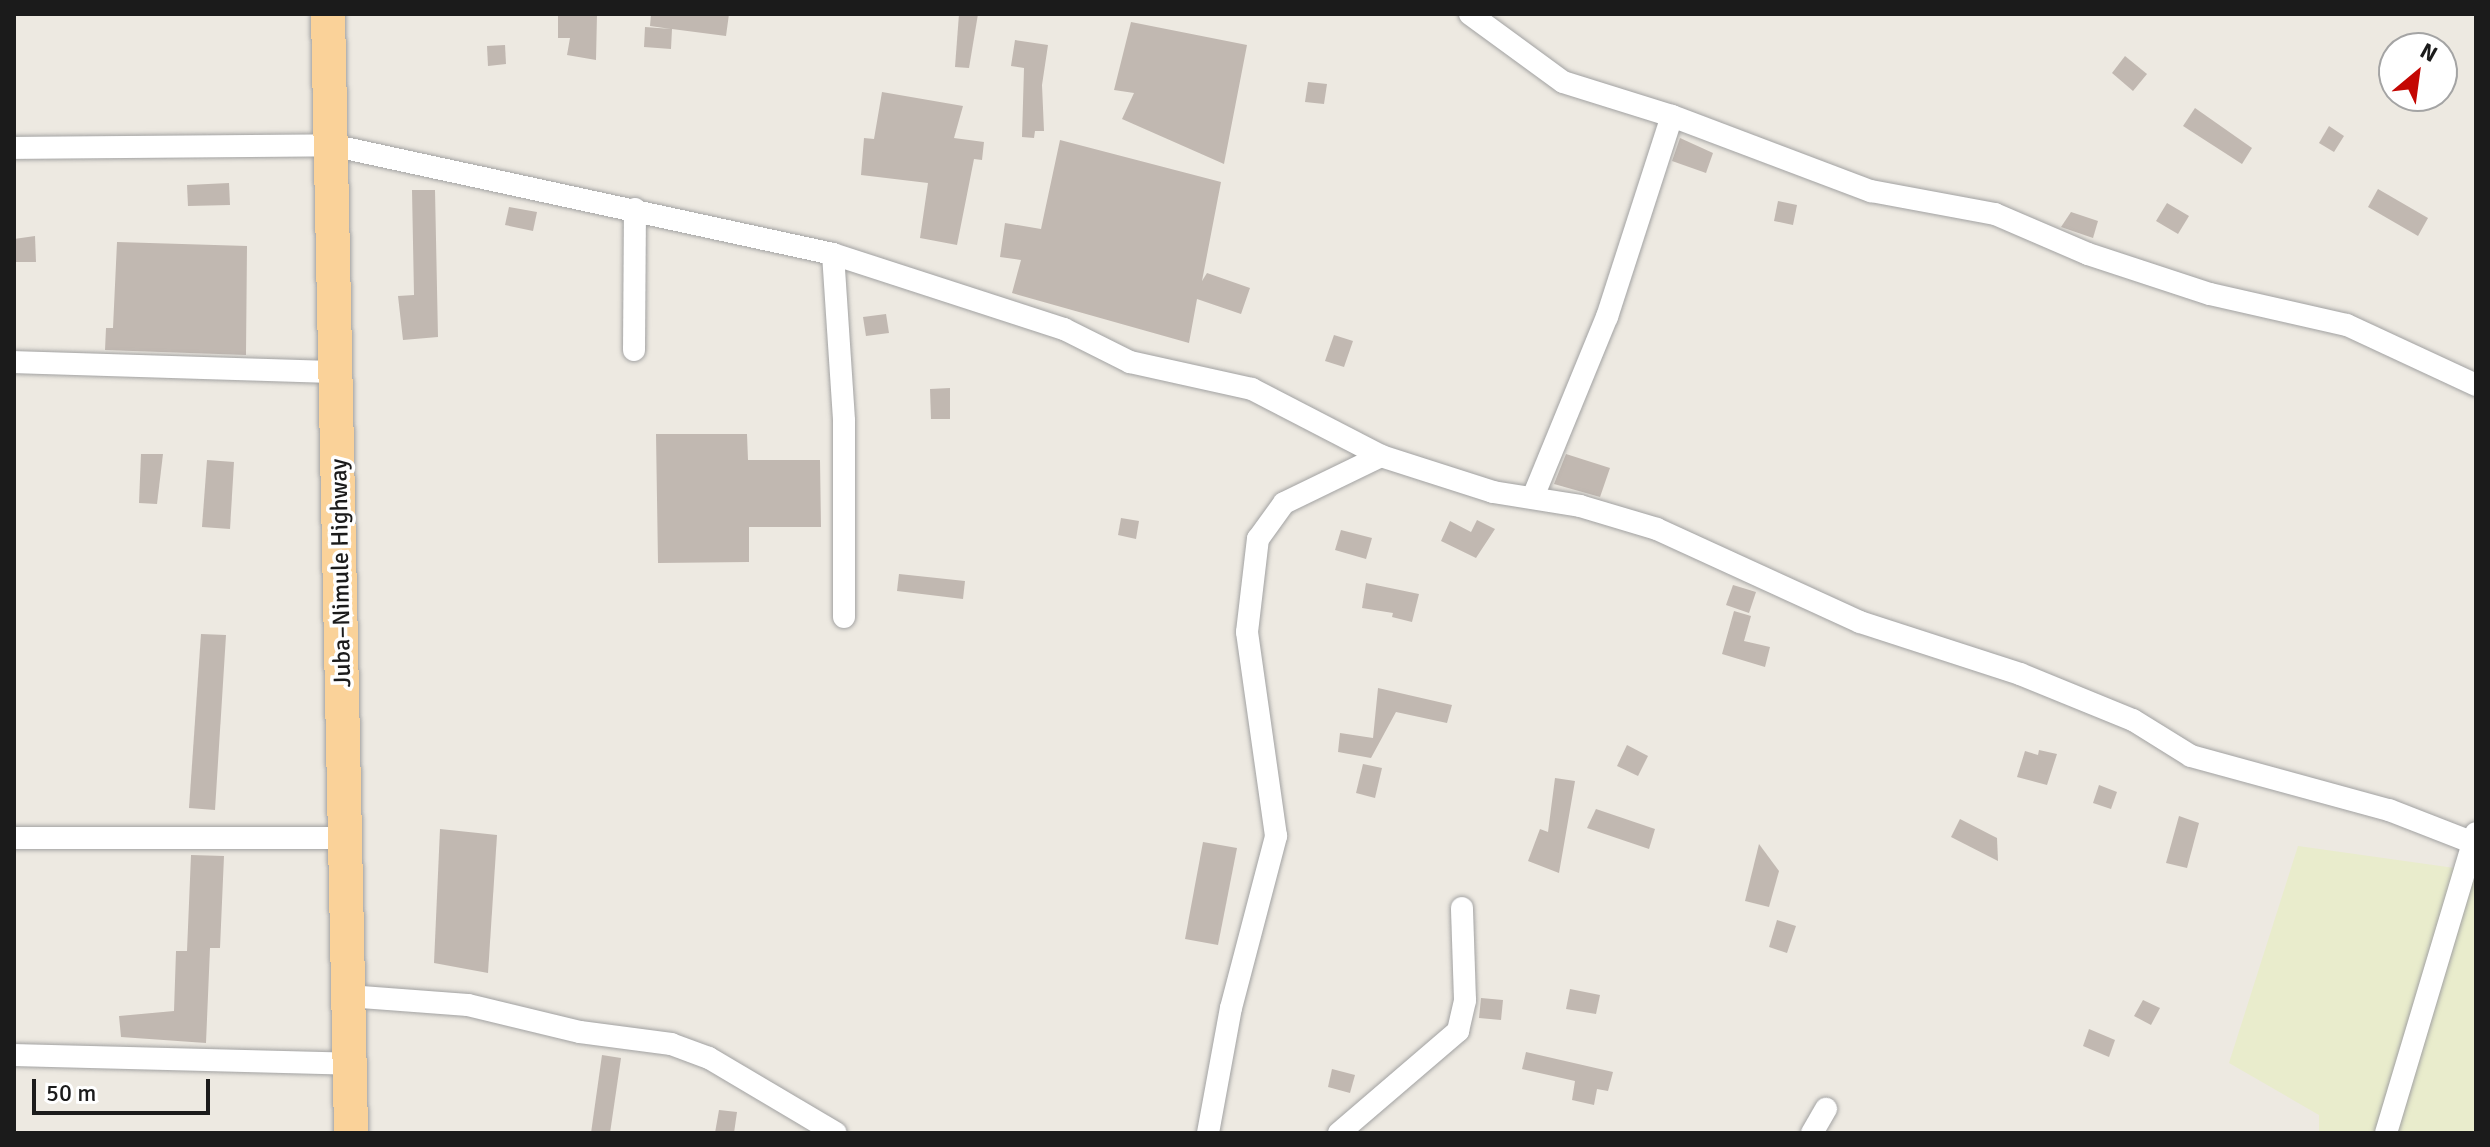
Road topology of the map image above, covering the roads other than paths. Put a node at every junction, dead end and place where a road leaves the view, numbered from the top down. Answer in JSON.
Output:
{"nodes":[{"id":1,"x":328,"y":14,"type":"edge"},
{"id":2,"x":1470,"y":14,"type":"edge"},
{"id":3,"x":1672,"y":116,"type":"junction"},
{"id":4,"x":331,"y":145,"type":"junction"},
{"id":5,"x":14,"y":148,"type":"edge"},
{"id":6,"x":635,"y":209,"type":"junction"},
{"id":7,"x":833,"y":254,"type":"junction"},
{"id":8,"x":634,"y":350,"type":"dead end"},
{"id":9,"x":14,"y":362,"type":"edge"},
{"id":10,"x":337,"y":372,"type":"junction"},
{"id":11,"x":2476,"y":385,"type":"edge"},
{"id":12,"x":1381,"y":456,"type":"junction"},
{"id":13,"x":1533,"y":497,"type":"junction"},
{"id":14,"x":844,"y":617,"type":"dead end"},
{"id":15,"x":14,"y":838,"type":"edge"},
{"id":16,"x":347,"y":838,"type":"junction"},
{"id":17,"x":2475,"y":840,"type":"edge"},
{"id":18,"x":1462,"y":908,"type":"dead end"},
{"id":19,"x":348,"y":996,"type":"junction"},
{"id":20,"x":14,"y":1055,"type":"edge"},
{"id":21,"x":350,"y":1064,"type":"junction"},
{"id":22,"x":1826,"y":1109,"type":"dead end"},
{"id":23,"x":351,"y":1133,"type":"edge"},
{"id":24,"x":836,"y":1133,"type":"edge"},
{"id":25,"x":1208,"y":1133,"type":"edge"},
{"id":26,"x":1339,"y":1133,"type":"edge"},
{"id":27,"x":1812,"y":1133,"type":"edge"},
{"id":28,"x":2386,"y":1133,"type":"edge"}],
"edges":[{"from":1,"to":4,"type":"main road","name":"Juba–Nimule Highway"},
{"from":2,"to":3,"type":"street"},
{"from":3,"to":11,"type":"street"},
{"from":3,"to":13,"type":"street"},
{"from":4,"to":5,"type":"street"},
{"from":4,"to":6,"type":"street"},
{"from":4,"to":10,"type":"main road","name":"Juba–Nimule Highway"},
{"from":6,"to":7,"type":"street"},
{"from":6,"to":8,"type":"street"},
{"from":7,"to":12,"type":"street"},
{"from":7,"to":14,"type":"street"},
{"from":9,"to":10,"type":"street"},
{"from":10,"to":16,"type":"main road","name":"Juba–Nimule Highway"},
{"from":12,"to":13,"type":"street"},
{"from":12,"to":25,"type":"street"},
{"from":13,"to":17,"type":"street"},
{"from":15,"to":16,"type":"street"},
{"from":16,"to":19,"type":"main road","name":"Juba–Nimule Highway"},
{"from":17,"to":28,"type":"street"},
{"from":18,"to":26,"type":"street"},
{"from":19,"to":21,"type":"main road","name":"Juba–Nimule Highway"},
{"from":19,"to":24,"type":"street"},
{"from":20,"to":21,"type":"street"},
{"from":21,"to":23,"type":"main road","name":"Juba–Nimule Highway"},
{"from":22,"to":27,"type":"street"}]}
